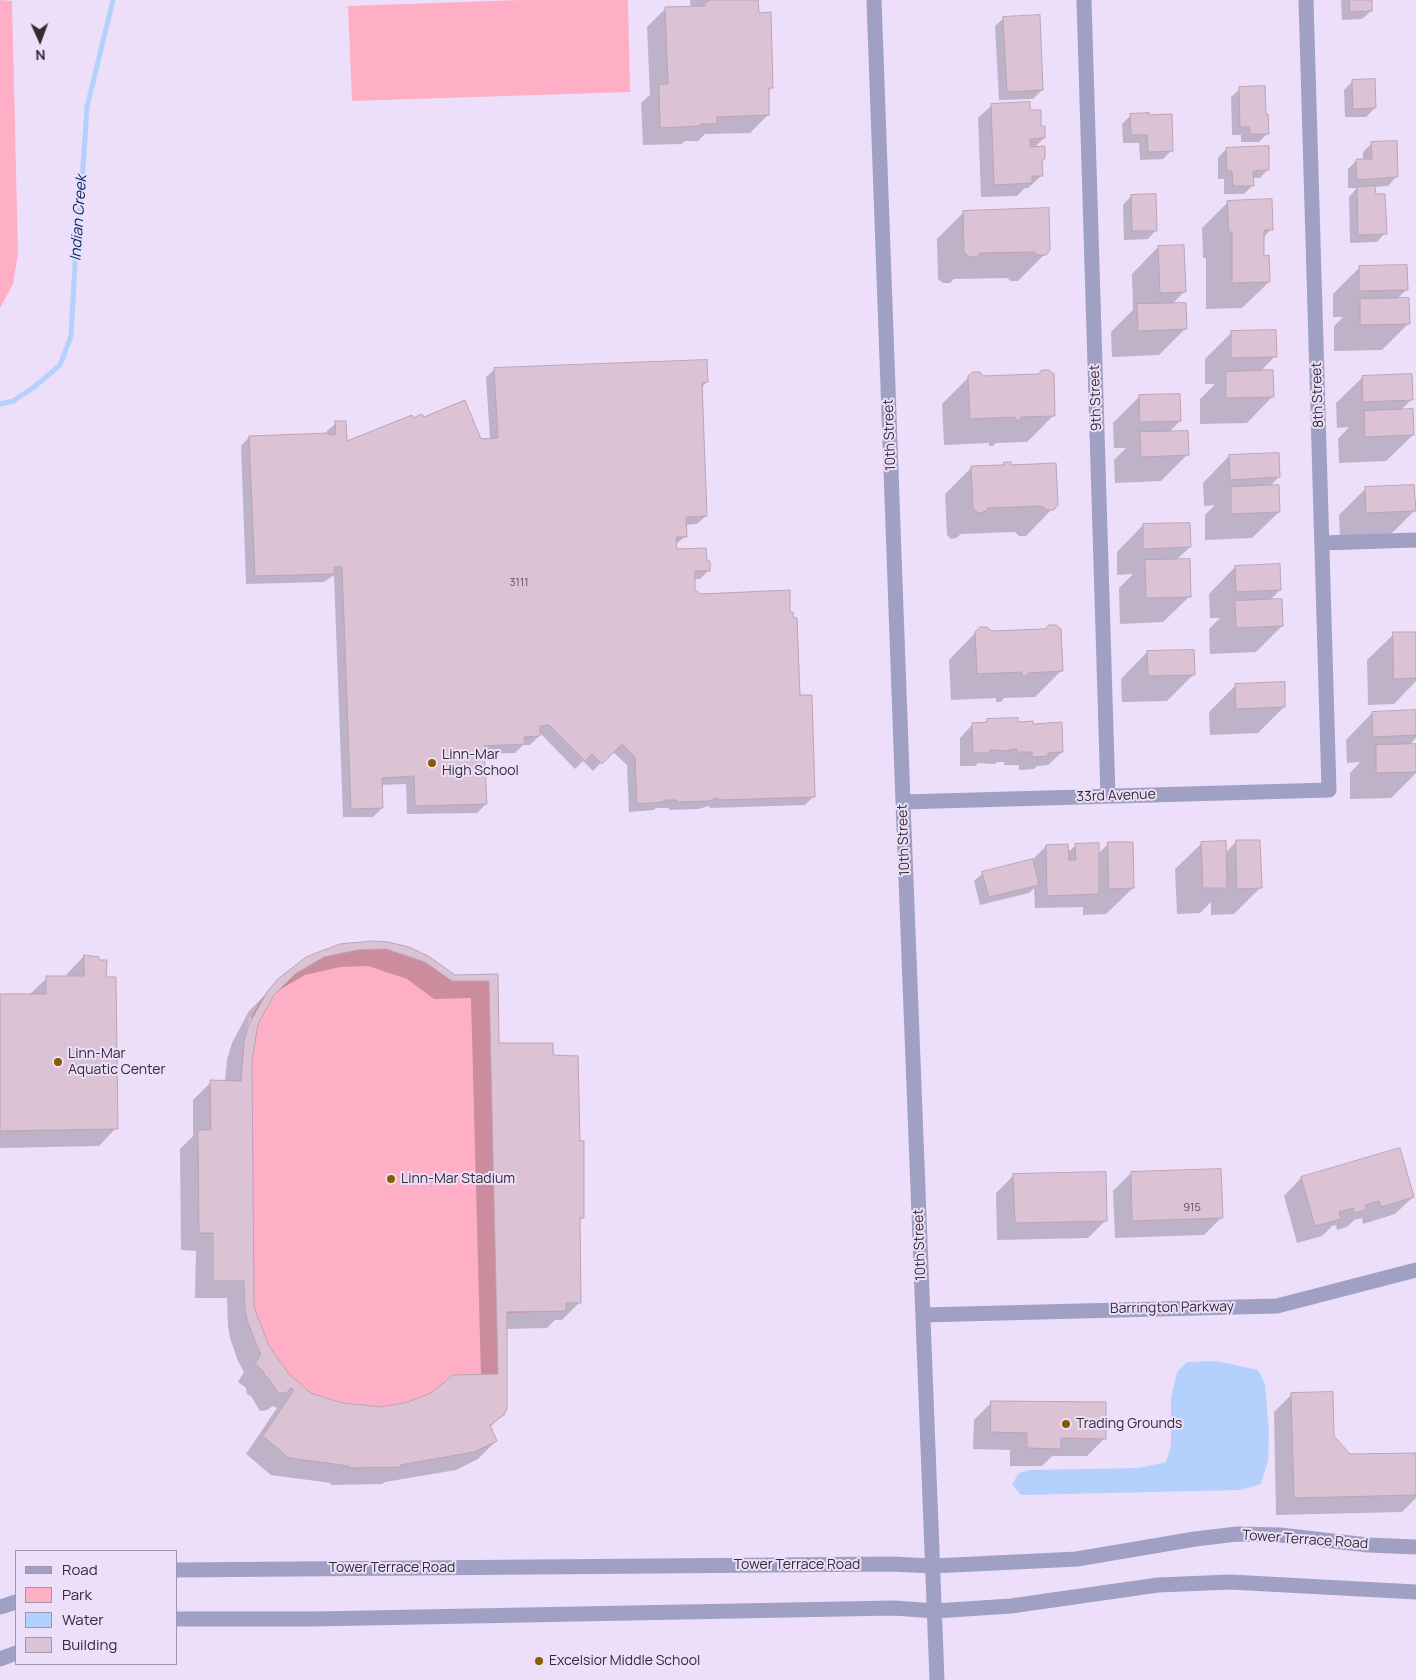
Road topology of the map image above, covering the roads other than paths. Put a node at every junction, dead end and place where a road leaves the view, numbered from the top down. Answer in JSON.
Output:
{"nodes":[{"id":1,"x":874,"y":0,"type":"edge"},
{"id":2,"x":1084,"y":0,"type":"edge"},
{"id":3,"x":1306,"y":0,"type":"edge"},
{"id":4,"x":1416,"y":540,"type":"edge"},
{"id":5,"x":1322,"y":543,"type":"junction"},
{"id":6,"x":1330,"y":790,"type":"joint"},
{"id":7,"x":1108,"y":796,"type":"junction"},
{"id":8,"x":903,"y":802,"type":"junction"},
{"id":9,"x":1416,"y":1270,"type":"edge"},
{"id":10,"x":923,"y":1315,"type":"junction"},
{"id":11,"x":1416,"y":1547,"type":"edge"},
{"id":12,"x":933,"y":1566,"type":"junction"},
{"id":13,"x":178,"y":1570,"type":"edge"},
{"id":14,"x":1416,"y":1592,"type":"edge"},
{"id":15,"x":15,"y":1602,"type":"edge"},
{"id":16,"x":0,"y":1607,"type":"edge"},
{"id":17,"x":935,"y":1611,"type":"junction"},
{"id":18,"x":178,"y":1619,"type":"edge"},
{"id":19,"x":15,"y":1653,"type":"edge"},
{"id":20,"x":0,"y":1659,"type":"edge"},
{"id":21,"x":937,"y":1680,"type":"edge"}],
"edges":[{"from":1,"to":8,"type":"street","name":"10th Street"},
{"from":2,"to":7,"type":"street","name":"9th Street"},
{"from":3,"to":5,"type":"street","name":"8th Street"},
{"from":4,"to":5,"type":"street"},
{"from":5,"to":6,"type":"street","name":"8th Street"},
{"from":6,"to":7,"type":"street","name":"33rd Avenue"},
{"from":7,"to":8,"type":"street","name":"33rd Avenue"},
{"from":8,"to":10,"type":"street","name":"10th Street"},
{"from":9,"to":10,"type":"street","name":"Barrington Parkway"},
{"from":10,"to":12,"type":"street","name":"10th Street"},
{"from":11,"to":12,"type":"street","name":"Tower Terrace Road"},
{"from":12,"to":13,"type":"street","name":"Tower Terrace Road"},
{"from":12,"to":17,"type":"street","name":"10th Street"},
{"from":14,"to":17,"type":"street"},
{"from":15,"to":16,"type":"street"},
{"from":17,"to":18,"type":"street"},
{"from":17,"to":21,"type":"street","name":"10th Street"},
{"from":19,"to":20,"type":"street"}]}
